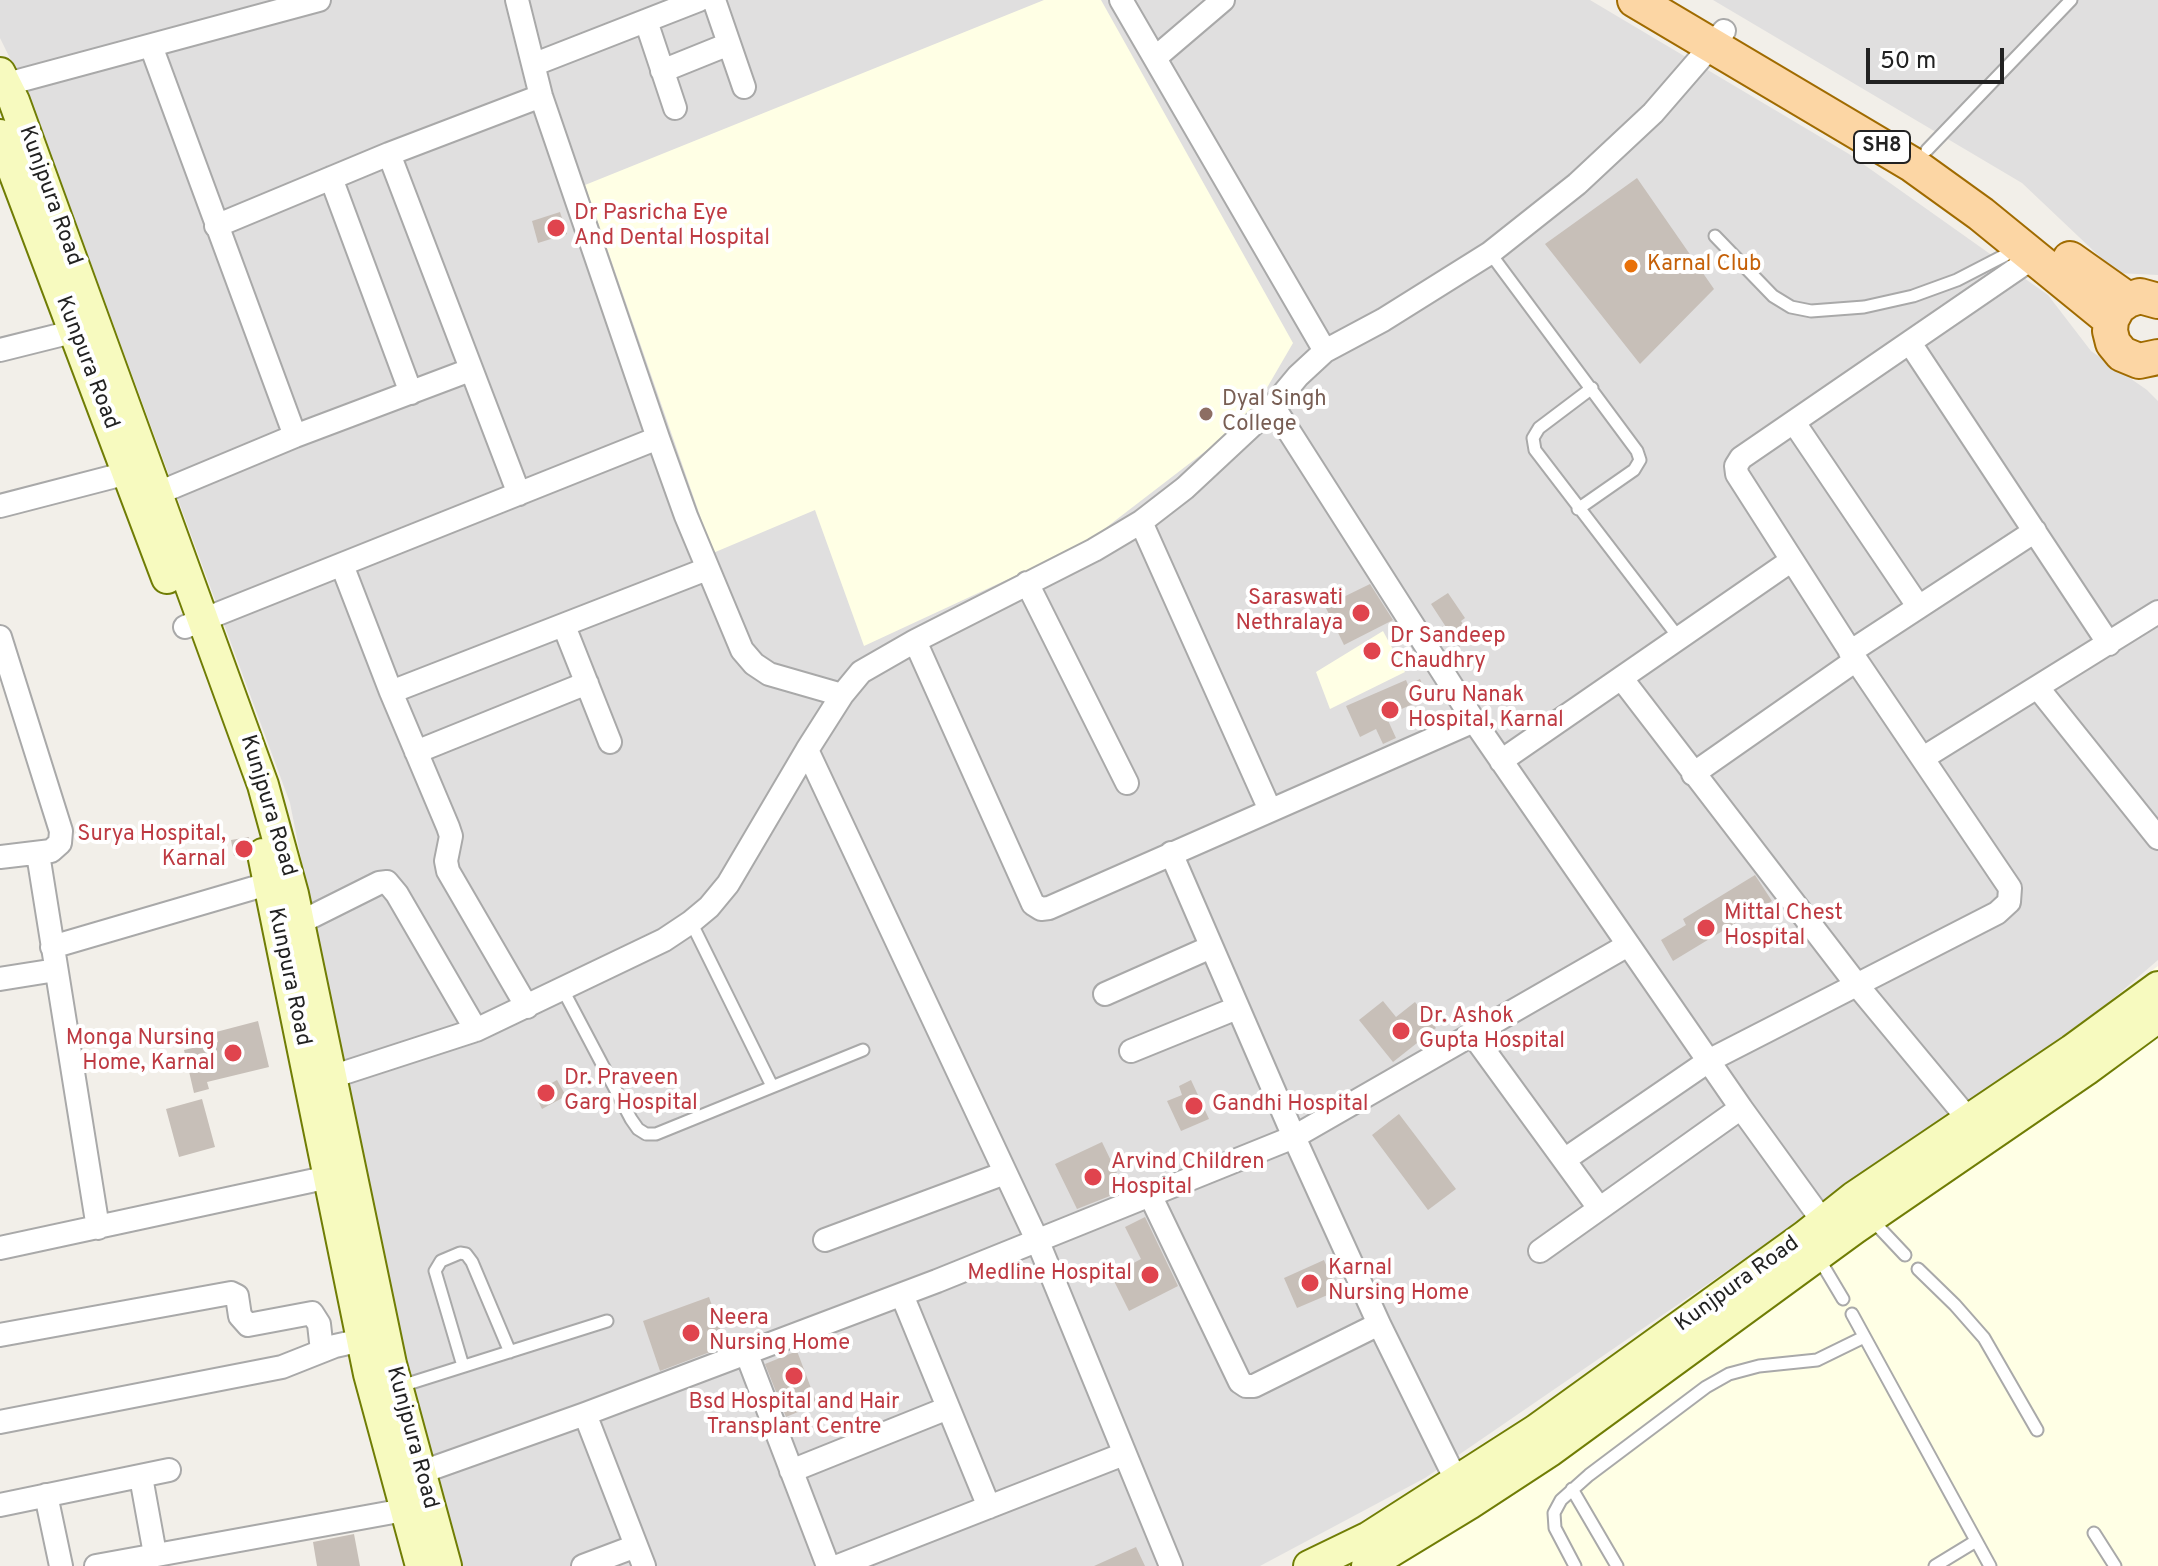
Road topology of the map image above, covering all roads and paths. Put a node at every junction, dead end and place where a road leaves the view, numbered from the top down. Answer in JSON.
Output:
{"nodes":[{"id":1,"x":319,"y":0,"type":"edge"},
{"id":2,"x":517,"y":0,"type":"edge"},
{"id":3,"x":699,"y":0,"type":"edge"},
{"id":4,"x":714,"y":0,"type":"edge"},
{"id":5,"x":1121,"y":0,"type":"edge"},
{"id":6,"x":1223,"y":0,"type":"edge"},
{"id":7,"x":1635,"y":0,"type":"edge"},
{"id":8,"x":1671,"y":0,"type":"edge"},
{"id":9,"x":2071,"y":0,"type":"edge"},
{"id":10,"x":646,"y":21,"type":"junction"},
{"id":11,"x":1719,"y":39,"type":"junction"},
{"id":12,"x":729,"y":44,"type":"junction"},
{"id":13,"x":151,"y":46,"type":"junction"},
{"id":14,"x":1155,"y":58,"type":"junction"},
{"id":15,"x":535,"y":64,"type":"junction"},
{"id":16,"x":662,"y":71,"type":"junction"},
{"id":17,"x":2,"y":81,"type":"edge"},
{"id":18,"x":744,"y":87,"type":"dead end"},
{"id":19,"x":541,"y":96,"type":"junction"},
{"id":20,"x":675,"y":108,"type":"dead end"},
{"id":21,"x":1,"y":140,"type":"edge"},
{"id":22,"x":1927,"y":150,"type":"junction"},
{"id":23,"x":389,"y":154,"type":"junction"},
{"id":24,"x":331,"y":178,"type":"junction"},
{"id":25,"x":216,"y":226,"type":"junction"},
{"id":26,"x":1715,"y":236,"type":"dead end"},
{"id":27,"x":2028,"y":252,"type":"junction"},
{"id":28,"x":1490,"y":253,"type":"junction"},
{"id":29,"x":2132,"y":307,"type":"edge"},
{"id":30,"x":85,"y":328,"type":"junction"},
{"id":31,"x":1910,"y":343,"type":"junction"},
{"id":32,"x":0,"y":350,"type":"edge"},
{"id":33,"x":1325,"y":351,"type":"junction"},
{"id":34,"x":2152,"y":365,"type":"edge"},
{"id":35,"x":470,"y":370,"type":"junction"},
{"id":36,"x":1592,"y":388,"type":"junction"},
{"id":37,"x":411,"y":393,"type":"junction"},
{"id":38,"x":1273,"y":406,"type":"junction"},
{"id":39,"x":1795,"y":424,"type":"junction"},
{"id":40,"x":295,"y":436,"type":"junction"},
{"id":41,"x":658,"y":438,"type":"junction"},
{"id":42,"x":143,"y":484,"type":"junction"},
{"id":43,"x":519,"y":494,"type":"junction"},
{"id":44,"x":0,"y":506,"type":"edge"},
{"id":45,"x":1578,"y":509,"type":"junction"},
{"id":46,"x":1141,"y":522,"type":"junction"},
{"id":47,"x":2035,"y":531,"type":"junction"},
{"id":48,"x":1792,"y":560,"type":"junction"},
{"id":49,"x":342,"y":565,"type":"junction"},
{"id":50,"x":707,"y":569,"type":"junction"},
{"id":51,"x":1027,"y":583,"type":"junction"},
{"id":52,"x":1918,"y":606,"type":"junction"},
{"id":53,"x":2158,"y":612,"type":"edge"},
{"id":54,"x":195,"y":623,"type":"junction"},
{"id":55,"x":564,"y":626,"type":"junction"},
{"id":56,"x":0,"y":637,"type":"edge"},
{"id":57,"x":1679,"y":638,"type":"junction"},
{"id":58,"x":915,"y":641,"type":"junction"},
{"id":59,"x":2109,"y":644,"type":"junction"},
{"id":60,"x":1853,"y":656,"type":"junction"},
{"id":61,"x":1622,"y":679,"type":"junction"},
{"id":62,"x":587,"y":683,"type":"junction"},
{"id":63,"x":2038,"y":688,"type":"junction"},
{"id":64,"x":391,"y":692,"type":"junction"},
{"id":65,"x":842,"y":695,"type":"junction"},
{"id":66,"x":10,"y":705,"type":"edge"},
{"id":67,"x":1474,"y":721,"type":"junction"},
{"id":68,"x":610,"y":742,"type":"dead end"},
{"id":69,"x":807,"y":750,"type":"junction"},
{"id":70,"x":416,"y":752,"type":"junction"},
{"id":71,"x":1923,"y":758,"type":"junction"},
{"id":72,"x":1501,"y":761,"type":"junction"},
{"id":73,"x":1693,"y":774,"type":"junction"},
{"id":74,"x":1127,"y":783,"type":"dead end"},
{"id":75,"x":1270,"y":810,"type":"junction"},
{"id":76,"x":2158,"y":838,"type":"edge"},
{"id":77,"x":1171,"y":853,"type":"junction"},
{"id":78,"x":38,"y":854,"type":"junction"},
{"id":79,"x":0,"y":857,"type":"edge"},
{"id":80,"x":279,"y":881,"type":"junction"},
{"id":81,"x":691,"y":922,"type":"junction"},
{"id":82,"x":299,"y":923,"type":"junction"},
{"id":83,"x":1628,"y":945,"type":"junction"},
{"id":84,"x":52,"y":947,"type":"junction"},
{"id":85,"x":1211,"y":947,"type":"junction"},
{"id":86,"x":56,"y":970,"type":"junction"},
{"id":87,"x":0,"y":979,"type":"edge"},
{"id":88,"x":1857,"y":985,"type":"junction"},
{"id":89,"x":2158,"y":987,"type":"edge"},
{"id":90,"x":563,"y":990,"type":"junction"},
{"id":91,"x":1105,"y":994,"type":"dead end"},
{"id":92,"x":527,"y":1007,"type":"junction"},
{"id":93,"x":1237,"y":1008,"type":"junction"},
{"id":94,"x":2158,"y":1017,"type":"edge"},
{"id":95,"x":476,"y":1030,"type":"junction"},
{"id":96,"x":1473,"y":1035,"type":"junction"},
{"id":97,"x":863,"y":1050,"type":"dead end"},
{"id":98,"x":1131,"y":1051,"type":"dead end"},
{"id":99,"x":1710,"y":1060,"type":"junction"},
{"id":100,"x":321,"y":1080,"type":"junction"},
{"id":101,"x":772,"y":1086,"type":"junction"},
{"id":102,"x":1741,"y":1108,"type":"junction"},
{"id":103,"x":1969,"y":1120,"type":"junction"},
{"id":104,"x":1294,"y":1137,"type":"junction"},
{"id":105,"x":1564,"y":1160,"type":"junction"},
{"id":106,"x":1005,"y":1173,"type":"junction"},
{"id":107,"x":340,"y":1175,"type":"junction"},
{"id":108,"x":1151,"y":1197,"type":"junction"},
{"id":109,"x":1599,"y":1208,"type":"junction"},
{"id":110,"x":1863,"y":1208,"type":"junction"},
{"id":111,"x":98,"y":1228,"type":"junction"},
{"id":112,"x":1815,"y":1238,"type":"junction"},
{"id":113,"x":825,"y":1240,"type":"dead end"},
{"id":114,"x":1038,"y":1242,"type":"junction"},
{"id":115,"x":0,"y":1248,"type":"edge"},
{"id":116,"x":1540,"y":1251,"type":"dead end"},
{"id":117,"x":1905,"y":1255,"type":"dead end"},
{"id":118,"x":1918,"y":1269,"type":"dead end"},
{"id":119,"x":902,"y":1295,"type":"junction"},
{"id":120,"x":1843,"y":1299,"type":"dead end"},
{"id":121,"x":1852,"y":1314,"type":"dead end"},
{"id":122,"x":607,"y":1321,"type":"dead end"},
{"id":123,"x":1379,"y":1324,"type":"junction"},
{"id":124,"x":0,"y":1335,"type":"edge"},
{"id":125,"x":1864,"y":1337,"type":"junction"},
{"id":126,"x":362,"y":1340,"type":"junction"},
{"id":127,"x":322,"y":1351,"type":"junction"},
{"id":128,"x":510,"y":1352,"type":"junction"},
{"id":129,"x":746,"y":1352,"type":"junction"},
{"id":130,"x":463,"y":1366,"type":"junction"},
{"id":131,"x":386,"y":1392,"type":"junction"},
{"id":132,"x":948,"y":1408,"type":"junction"},
{"id":133,"x":585,"y":1414,"type":"junction"},
{"id":134,"x":0,"y":1422,"type":"edge"},
{"id":135,"x":2037,"y":1430,"type":"dead end"},
{"id":136,"x":1124,"y":1454,"type":"junction"},
{"id":137,"x":169,"y":1470,"type":"dead end"},
{"id":138,"x":791,"y":1471,"type":"junction"},
{"id":139,"x":141,"y":1477,"type":"junction"},
{"id":140,"x":409,"y":1477,"type":"junction"},
{"id":141,"x":1572,"y":1489,"type":"junction"},
{"id":142,"x":1463,"y":1494,"type":"junction"},
{"id":143,"x":46,"y":1495,"type":"junction"},
{"id":144,"x":0,"y":1505,"type":"edge"},
{"id":145,"x":989,"y":1507,"type":"junction"},
{"id":146,"x":418,"y":1508,"type":"junction"},
{"id":147,"x":2094,"y":1533,"type":"dead end"},
{"id":148,"x":1976,"y":1541,"type":"junction"},
{"id":149,"x":155,"y":1554,"type":"junction"},
{"id":150,"x":640,"y":1556,"type":"edge"},
{"id":151,"x":61,"y":1566,"type":"edge"},
{"id":152,"x":96,"y":1566,"type":"edge"},
{"id":153,"x":421,"y":1566,"type":"edge"},
{"id":154,"x":446,"y":1566,"type":"edge"},
{"id":155,"x":583,"y":1566,"type":"edge"},
{"id":156,"x":828,"y":1566,"type":"edge"},
{"id":157,"x":838,"y":1566,"type":"edge"},
{"id":158,"x":1171,"y":1566,"type":"edge"},
{"id":159,"x":1309,"y":1566,"type":"edge"},
{"id":160,"x":1367,"y":1566,"type":"edge"},
{"id":161,"x":1575,"y":1566,"type":"edge"},
{"id":162,"x":1617,"y":1566,"type":"edge"},
{"id":163,"x":1935,"y":1566,"type":"edge"},
{"id":164,"x":1990,"y":1566,"type":"edge"},
{"id":165,"x":2115,"y":1566,"type":"edge"}],
"edges":[{"from":1,"to":13,"type":"street"},
{"from":2,"to":15,"type":"street"},
{"from":3,"to":10,"type":"street"},
{"from":4,"to":12,"type":"street"},
{"from":5,"to":14,"type":"street"},
{"from":6,"to":14,"type":"street"},
{"from":7,"to":11,"type":"main road","number":"SH8"},
{"from":8,"to":11,"type":"main road","number":"SH8"},
{"from":9,"to":22,"type":"lane"},
{"from":10,"to":15,"type":"street"},
{"from":10,"to":16,"type":"street"},
{"from":11,"to":22,"type":"main road","number":"SH8"},
{"from":11,"to":27,"type":"main road","number":"SH8"},
{"from":11,"to":28,"type":"street"},
{"from":12,"to":16,"type":"street"},
{"from":12,"to":18,"type":"street"},
{"from":13,"to":17,"type":"street"},
{"from":13,"to":25,"type":"street"},
{"from":14,"to":33,"type":"street"},
{"from":15,"to":19,"type":"street"},
{"from":16,"to":20,"type":"street"},
{"from":17,"to":30,"type":"street","name":"Kunjpura Road"},
{"from":19,"to":23,"type":"street"},
{"from":19,"to":41,"type":"street"},
{"from":21,"to":30,"type":"street","name":"Kunpura Road"},
{"from":22,"to":29,"type":"main road","number":"SH8"},
{"from":23,"to":24,"type":"street"},
{"from":23,"to":35,"type":"street"},
{"from":24,"to":25,"type":"street"},
{"from":24,"to":37,"type":"street"},
{"from":25,"to":40,"type":"street"},
{"from":26,"to":27,"type":"lane"},
{"from":27,"to":29,"type":"main road","number":"SH8"},
{"from":27,"to":31,"type":"street"},
{"from":28,"to":33,"type":"street"},
{"from":28,"to":36,"type":"lane"},
{"from":29,"to":34,"type":"main road"},
{"from":30,"to":32,"type":"street"},
{"from":30,"to":42,"type":"street","name":"Kunjpura Road"},
{"from":31,"to":39,"type":"street"},
{"from":31,"to":47,"type":"street"},
{"from":33,"to":38,"type":"street"},
{"from":35,"to":37,"type":"street"},
{"from":35,"to":43,"type":"street"},
{"from":36,"to":45,"type":"lane"},
{"from":36,"to":45,"type":"lane"},
{"from":37,"to":40,"type":"street"},
{"from":38,"to":46,"type":"street"},
{"from":38,"to":67,"type":"street"},
{"from":39,"to":48,"type":"street"},
{"from":39,"to":52,"type":"street"},
{"from":40,"to":42,"type":"street"},
{"from":41,"to":43,"type":"street"},
{"from":41,"to":50,"type":"street"},
{"from":42,"to":44,"type":"street"},
{"from":42,"to":54,"type":"street","name":"Kunjpura Road"},
{"from":43,"to":49,"type":"street"},
{"from":45,"to":57,"type":"lane"},
{"from":46,"to":51,"type":"street"},
{"from":46,"to":75,"type":"street"},
{"from":47,"to":52,"type":"street"},
{"from":47,"to":59,"type":"street"},
{"from":48,"to":57,"type":"street"},
{"from":48,"to":60,"type":"street"},
{"from":49,"to":54,"type":"street"},
{"from":49,"to":64,"type":"street"},
{"from":50,"to":55,"type":"street"},
{"from":50,"to":65,"type":"street"},
{"from":51,"to":58,"type":"street"},
{"from":51,"to":74,"type":"street"},
{"from":52,"to":60,"type":"street"},
{"from":53,"to":59,"type":"street"},
{"from":54,"to":80,"type":"street","name":"Kunjpura Road"},
{"from":55,"to":62,"type":"street"},
{"from":55,"to":64,"type":"street"},
{"from":56,"to":66,"type":"street"},
{"from":57,"to":61,"type":"street"},
{"from":58,"to":65,"type":"street"},
{"from":58,"to":77,"type":"street"},
{"from":59,"to":63,"type":"street"},
{"from":60,"to":71,"type":"street"},
{"from":60,"to":73,"type":"street"},
{"from":61,"to":72,"type":"street"},
{"from":61,"to":73,"type":"street"},
{"from":62,"to":68,"type":"street"},
{"from":62,"to":70,"type":"street"},
{"from":63,"to":71,"type":"street"},
{"from":63,"to":76,"type":"street"},
{"from":64,"to":70,"type":"street"},
{"from":65,"to":69,"type":"street"},
{"from":66,"to":78,"type":"street"},
{"from":67,"to":72,"type":"street"},
{"from":67,"to":75,"type":"street"},
{"from":69,"to":81,"type":"street"},
{"from":69,"to":106,"type":"street"},
{"from":70,"to":92,"type":"street"},
{"from":71,"to":88,"type":"street"},
{"from":72,"to":83,"type":"street"},
{"from":73,"to":88,"type":"street"},
{"from":75,"to":77,"type":"street"},
{"from":77,"to":85,"type":"street"},
{"from":78,"to":79,"type":"street"},
{"from":78,"to":84,"type":"street"},
{"from":80,"to":82,"type":"street","name":"Kunjpura Road"},
{"from":80,"to":84,"type":"street"},
{"from":80,"to":100,"type":"street","name":"Kunpura Road"},
{"from":81,"to":90,"type":"street"},
{"from":81,"to":101,"type":"lane"},
{"from":82,"to":95,"type":"street"},
{"from":82,"to":100,"type":"street","name":"Kunjpura Road"},
{"from":83,"to":96,"type":"street"},
{"from":83,"to":99,"type":"street"},
{"from":84,"to":86,"type":"street"},
{"from":85,"to":91,"type":"street"},
{"from":85,"to":93,"type":"street"},
{"from":86,"to":87,"type":"street"},
{"from":86,"to":111,"type":"street"},
{"from":88,"to":99,"type":"street"},
{"from":88,"to":103,"type":"street"},
{"from":89,"to":103,"type":"street","name":"Kunjpura Road"},
{"from":90,"to":92,"type":"street"},
{"from":90,"to":101,"type":"lane"},
{"from":92,"to":95,"type":"street"},
{"from":93,"to":98,"type":"street"},
{"from":93,"to":104,"type":"street"},
{"from":94,"to":110,"type":"street","name":"Kunjpura Road"},
{"from":95,"to":100,"type":"street"},
{"from":96,"to":104,"type":"street"},
{"from":96,"to":105,"type":"street"},
{"from":97,"to":101,"type":"lane"},
{"from":99,"to":102,"type":"street"},
{"from":99,"to":105,"type":"street"},
{"from":100,"to":107,"type":"street","name":"Kunjpura Road"},
{"from":102,"to":109,"type":"street"},
{"from":102,"to":112,"type":"street"},
{"from":103,"to":110,"type":"street","name":"Kunjpura Road"},
{"from":104,"to":108,"type":"street"},
{"from":104,"to":123,"type":"street"},
{"from":105,"to":109,"type":"street"},
{"from":106,"to":113,"type":"street"},
{"from":106,"to":114,"type":"street"},
{"from":107,"to":111,"type":"street"},
{"from":107,"to":126,"type":"street"},
{"from":107,"to":131,"type":"street","name":"Kunjpura Road"},
{"from":108,"to":114,"type":"street"},
{"from":108,"to":123,"type":"street"},
{"from":109,"to":116,"type":"street"},
{"from":110,"to":112,"type":"street","name":"Kunjpura Road"},
{"from":110,"to":117,"type":"lane"},
{"from":111,"to":115,"type":"street"},
{"from":112,"to":120,"type":"lane"},
{"from":112,"to":142,"type":"street","name":"Kunjpura Road"},
{"from":114,"to":119,"type":"street"},
{"from":114,"to":136,"type":"street"},
{"from":118,"to":135,"type":"lane"},
{"from":119,"to":129,"type":"street"},
{"from":119,"to":132,"type":"street"},
{"from":121,"to":125,"type":"lane"},
{"from":122,"to":128,"type":"lane"},
{"from":123,"to":142,"type":"street"},
{"from":124,"to":127,"type":"street"},
{"from":125,"to":141,"type":"lane"},
{"from":125,"to":148,"type":"lane"},
{"from":126,"to":127,"type":"street"},
{"from":126,"to":131,"type":"street"},
{"from":127,"to":134,"type":"street"},
{"from":128,"to":130,"type":"lane"},
{"from":128,"to":130,"type":"lane"},
{"from":129,"to":133,"type":"street"},
{"from":129,"to":138,"type":"street"},
{"from":130,"to":131,"type":"lane"},
{"from":131,"to":140,"type":"street","name":"Kunjpura Road"},
{"from":132,"to":138,"type":"street"},
{"from":132,"to":145,"type":"street"},
{"from":133,"to":140,"type":"street"},
{"from":133,"to":150,"type":"street"},
{"from":136,"to":145,"type":"street"},
{"from":136,"to":158,"type":"street"},
{"from":137,"to":139,"type":"street"},
{"from":138,"to":156,"type":"street"},
{"from":139,"to":143,"type":"street"},
{"from":139,"to":149,"type":"street"},
{"from":140,"to":146,"type":"street","name":"Kunjpura Road"},
{"from":141,"to":161,"type":"lane"},
{"from":141,"to":162,"type":"lane"},
{"from":142,"to":159,"type":"street","name":"Kunjpura Road"},
{"from":142,"to":160,"type":"street","name":"Kunjpura Road"},
{"from":143,"to":144,"type":"street"},
{"from":143,"to":151,"type":"street"},
{"from":145,"to":157,"type":"street"},
{"from":146,"to":149,"type":"street"},
{"from":146,"to":153,"type":"street"},
{"from":146,"to":154,"type":"street","name":"Kunjpura Road"},
{"from":147,"to":165,"type":"lane"},
{"from":148,"to":163,"type":"lane"},
{"from":148,"to":164,"type":"lane"},
{"from":149,"to":152,"type":"street"},
{"from":150,"to":155,"type":"street"}]}
